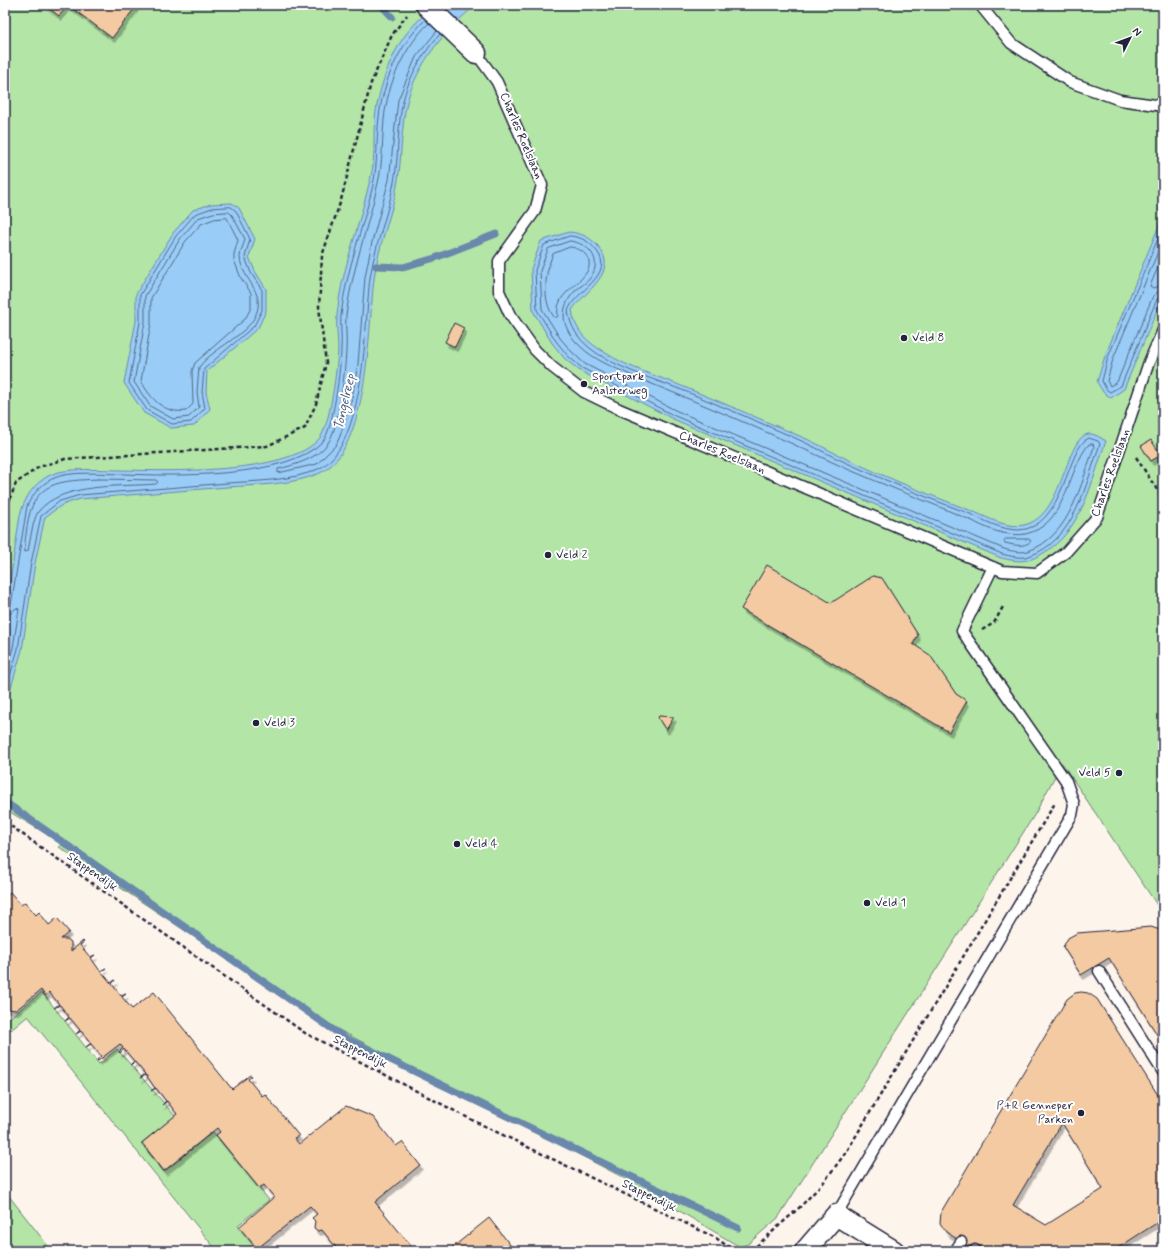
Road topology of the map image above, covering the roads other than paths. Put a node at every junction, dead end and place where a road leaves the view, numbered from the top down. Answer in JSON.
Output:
{"nodes":[{"id":1,"x":980,"y":5,"type":"edge"},
{"id":2,"x":421,"y":7,"type":"edge"},
{"id":3,"x":476,"y":53,"type":"joint"},
{"id":4,"x":1163,"y":106,"type":"edge"},
{"id":5,"x":1163,"y":330,"type":"edge"},
{"id":6,"x":993,"y":567,"type":"junction"},
{"id":7,"x":1099,"y":971,"type":"dead end"},
{"id":8,"x":1163,"y":1072,"type":"edge"},
{"id":9,"x":836,"y":1216,"type":"junction"},
{"id":10,"x":961,"y":1242,"type":"dead end"},
{"id":11,"x":805,"y":1251,"type":"edge"},
{"id":12,"x":894,"y":1251,"type":"edge"},
{"id":13,"x":955,"y":1251,"type":"edge"}],
"edges":[{"from":1,"to":4,"type":"lane"},
{"from":2,"to":3,"type":"street","name":"Charles Roelslaan"},
{"from":3,"to":6,"type":"lane","name":"Charles Roelslaan"},
{"from":5,"to":6,"type":"lane","name":"Charles Roelslaan"},
{"from":6,"to":9,"type":"lane"},
{"from":7,"to":8,"type":"lane"},
{"from":9,"to":11,"type":"street"},
{"from":9,"to":12,"type":"street"},
{"from":10,"to":13,"type":"lane"}]}
